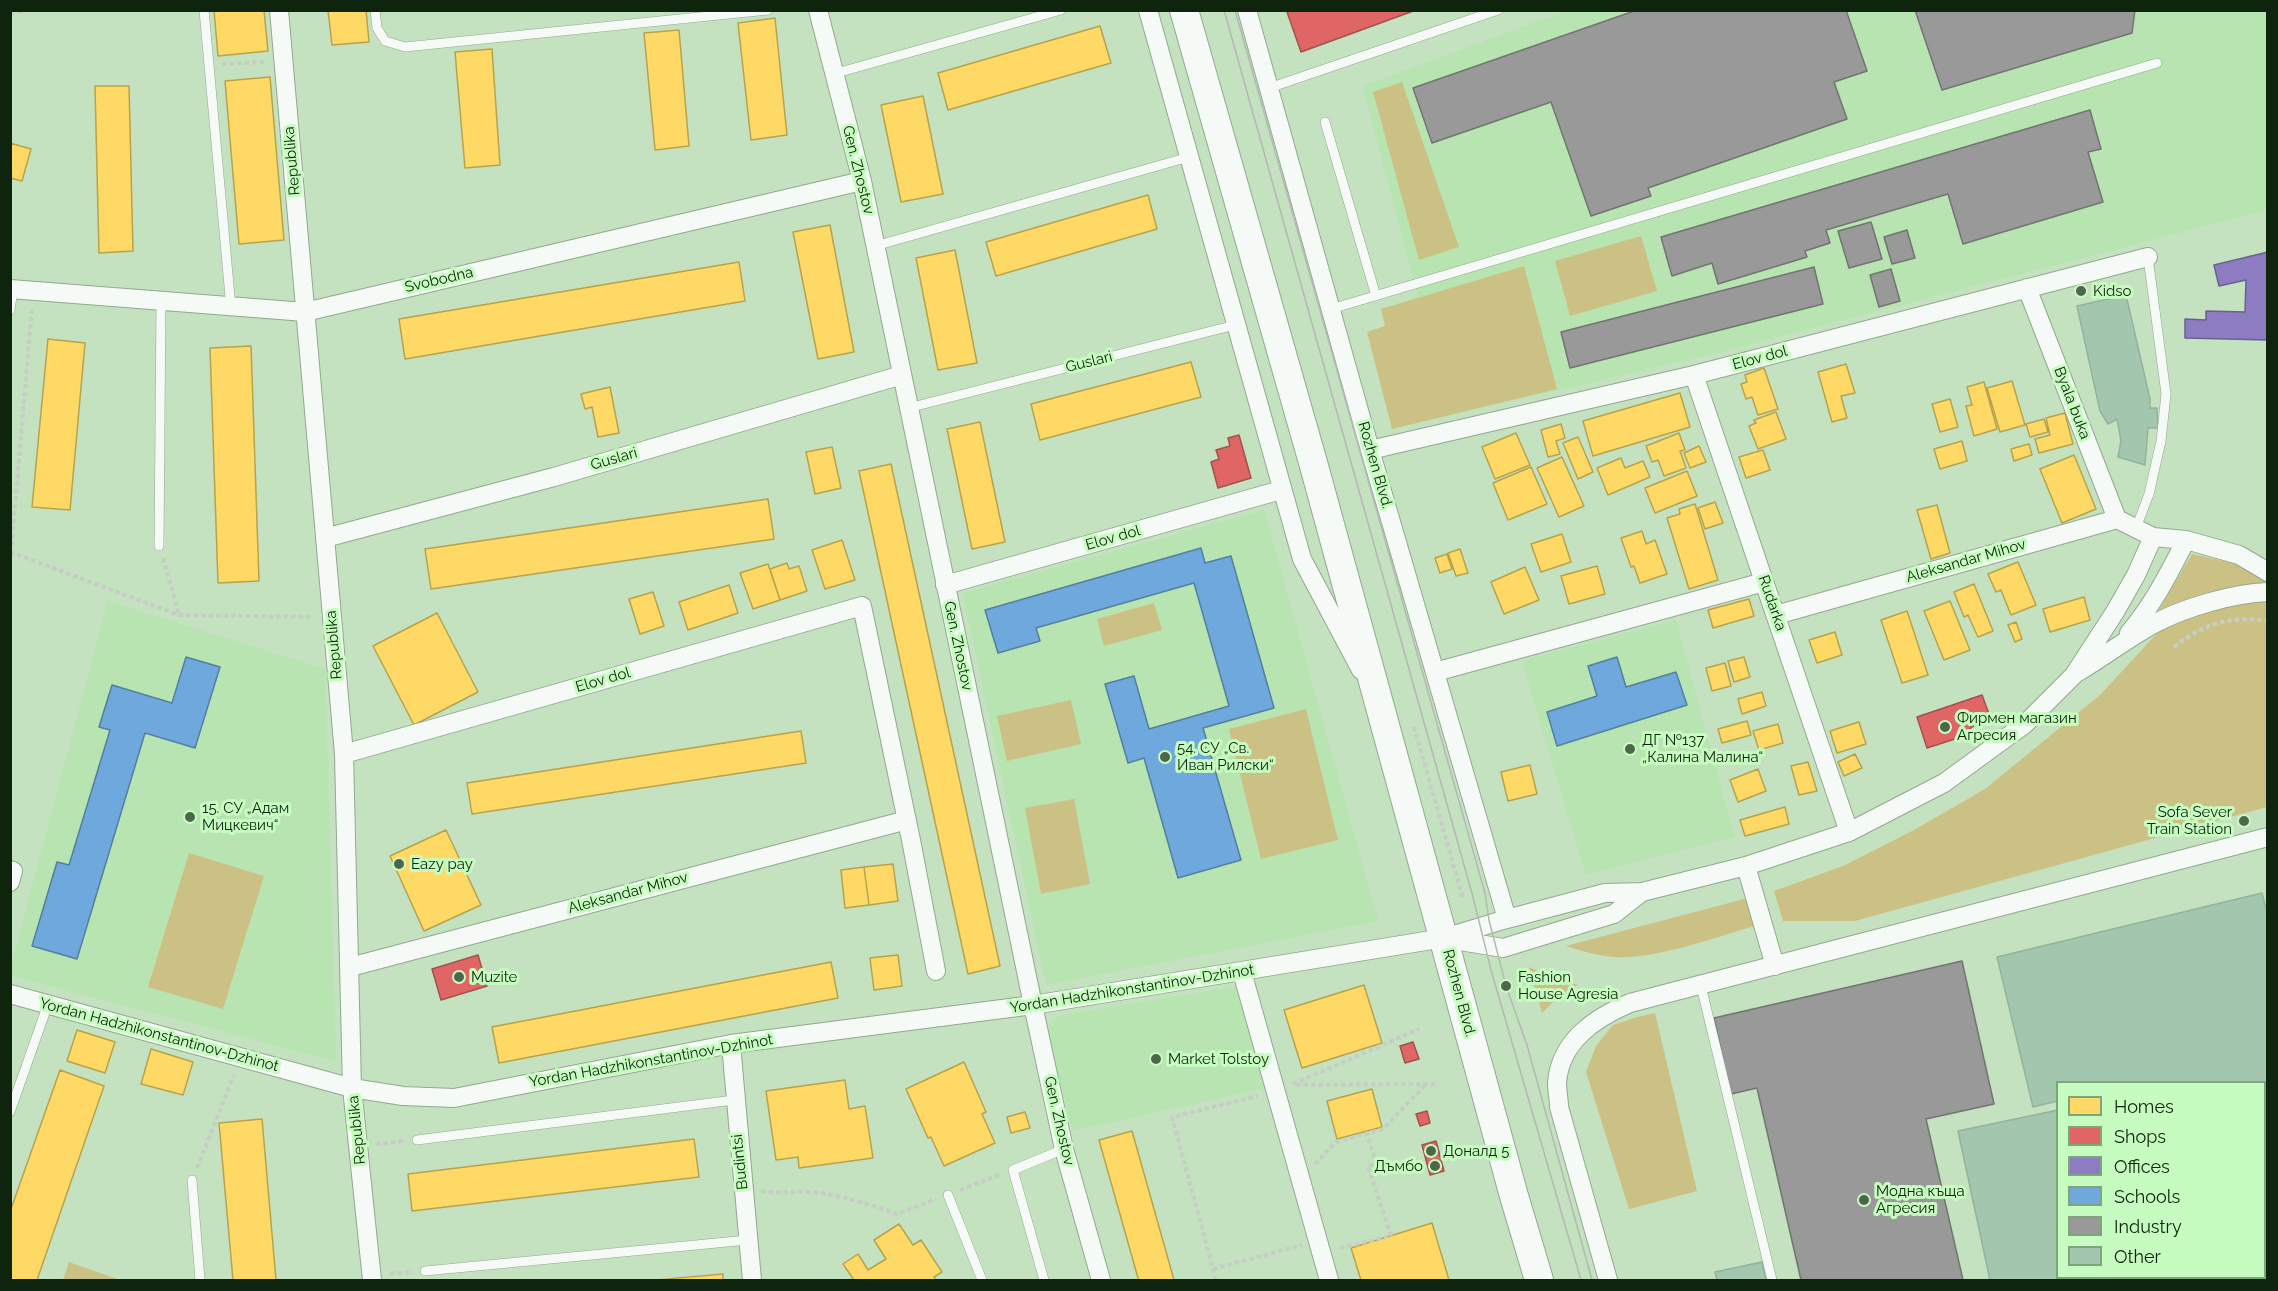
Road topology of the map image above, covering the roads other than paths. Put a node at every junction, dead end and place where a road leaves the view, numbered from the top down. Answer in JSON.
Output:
{"nodes":[{"id":1,"x":204,"y":10,"type":"edge"},
{"id":2,"x":279,"y":10,"type":"edge"},
{"id":3,"x":375,"y":10,"type":"edge"},
{"id":4,"x":768,"y":10,"type":"edge"},
{"id":5,"x":818,"y":10,"type":"edge"},
{"id":6,"x":1061,"y":10,"type":"edge"},
{"id":7,"x":1148,"y":10,"type":"edge"},
{"id":8,"x":1184,"y":10,"type":"edge"},
{"id":9,"x":1498,"y":10,"type":"edge"},
{"id":10,"x":1248,"y":11,"type":"edge"},
{"id":11,"x":2157,"y":63,"type":"dead end"},
{"id":12,"x":833,"y":74,"type":"junction"},
{"id":13,"x":1269,"y":88,"type":"junction"},
{"id":14,"x":1325,"y":122,"type":"dead end"},
{"id":15,"x":1189,"y":157,"type":"junction"},
{"id":16,"x":862,"y":181,"type":"junction"},
{"id":17,"x":875,"y":246,"type":"junction"},
{"id":18,"x":2148,"y":257,"type":"joint"},
{"id":19,"x":2026,"y":288,"type":"junction"},
{"id":20,"x":12,"y":289,"type":"edge"},
{"id":21,"x":1376,"y":296,"type":"junction"},
{"id":22,"x":161,"y":302,"type":"junction"},
{"id":23,"x":231,"y":308,"type":"junction"},
{"id":24,"x":1331,"y":309,"type":"junction"},
{"id":25,"x":10,"y":310,"type":"edge"},
{"id":26,"x":305,"y":312,"type":"junction"},
{"id":27,"x":1235,"y":325,"type":"junction"},
{"id":28,"x":902,"y":375,"type":"junction"},
{"id":29,"x":1694,"y":375,"type":"junction"},
{"id":30,"x":908,"y":408,"type":"junction"},
{"id":31,"x":1370,"y":450,"type":"junction"},
{"id":32,"x":1281,"y":490,"type":"junction"},
{"id":33,"x":2117,"y":519,"type":"junction"},
{"id":34,"x":2136,"y":528,"type":"junction"},
{"id":35,"x":2153,"y":537,"type":"junction"},
{"id":36,"x":325,"y":538,"type":"junction"},
{"id":37,"x":2186,"y":540,"type":"junction"},
{"id":38,"x":159,"y":546,"type":"road end"},
{"id":39,"x":2265,"y":566,"type":"edge"},
{"id":40,"x":1764,"y":582,"type":"junction"},
{"id":41,"x":945,"y":585,"type":"junction"},
{"id":42,"x":2268,"y":592,"type":"edge"},
{"id":43,"x":1776,"y":615,"type":"junction"},
{"id":44,"x":2114,"y":650,"type":"junction"},
{"id":45,"x":1435,"y":672,"type":"junction"},
{"id":46,"x":2074,"y":675,"type":"junction"},
{"id":47,"x":1380,"y":706,"type":"junction"},
{"id":48,"x":344,"y":754,"type":"junction"},
{"id":49,"x":907,"y":820,"type":"junction"},
{"id":50,"x":1849,"y":832,"type":"junction"},
{"id":51,"x":2268,"y":837,"type":"edge"},
{"id":52,"x":1746,"y":866,"type":"junction"},
{"id":53,"x":10,"y":870,"type":"edge"},
{"id":54,"x":10,"y":882,"type":"edge"},
{"id":55,"x":1642,"y":892,"type":"junction"},
{"id":56,"x":1507,"y":919,"type":"junction"},
{"id":57,"x":1444,"y":938,"type":"junction"},
{"id":58,"x":1775,"y":966,"type":"junction"},
{"id":59,"x":350,"y":968,"type":"junction"},
{"id":60,"x":936,"y":971,"type":"dead end"},
{"id":61,"x":1242,"y":972,"type":"junction"},
{"id":62,"x":1701,"y":986,"type":"junction"},
{"id":63,"x":10,"y":994,"type":"edge"},
{"id":64,"x":48,"y":1004,"type":"junction"},
{"id":65,"x":1032,"y":1005,"type":"junction"},
{"id":66,"x":731,"y":1044,"type":"junction"},
{"id":67,"x":352,"y":1088,"type":"junction"},
{"id":68,"x":734,"y":1100,"type":"junction"},
{"id":69,"x":10,"y":1112,"type":"edge"},
{"id":70,"x":417,"y":1140,"type":"road end"},
{"id":71,"x":1064,"y":1149,"type":"junction"},
{"id":72,"x":192,"y":1180,"type":"road end"},
{"id":73,"x":948,"y":1195,"type":"road end"},
{"id":74,"x":748,"y":1240,"type":"junction"},
{"id":75,"x":426,"y":1271,"type":"road end"},
{"id":76,"x":372,"y":1278,"type":"edge"},
{"id":77,"x":200,"y":1281,"type":"edge"},
{"id":78,"x":752,"y":1281,"type":"edge"},
{"id":79,"x":982,"y":1281,"type":"edge"},
{"id":80,"x":1044,"y":1281,"type":"edge"},
{"id":81,"x":1101,"y":1281,"type":"edge"},
{"id":82,"x":1329,"y":1281,"type":"edge"},
{"id":83,"x":1539,"y":1281,"type":"edge"},
{"id":84,"x":1608,"y":1281,"type":"edge"},
{"id":85,"x":1772,"y":1281,"type":"edge"}],
"edges":[{"from":1,"to":23,"type":"lane"},
{"from":2,"to":26,"type":"street","name":"Republika"},
{"from":3,"to":4,"type":"lane"},
{"from":5,"to":12,"type":"street","name":"Gen. Zhostov"},
{"from":6,"to":12,"type":"lane"},
{"from":7,"to":15,"type":"street","name":"Rozhen Blvd."},
{"from":8,"to":47,"type":"main road","name":"Rozhen Blvd."},
{"from":9,"to":13,"type":"lane"},
{"from":10,"to":13,"type":"street","name":"Rozhen Blvd."},
{"from":11,"to":21,"type":"lane"},
{"from":12,"to":16,"type":"street","name":"Gen. Zhostov"},
{"from":13,"to":24,"type":"street","name":"Rozhen Blvd."},
{"from":14,"to":21,"type":"lane"},
{"from":15,"to":17,"type":"lane"},
{"from":15,"to":27,"type":"street","name":"Rozhen Blvd."},
{"from":16,"to":17,"type":"street","name":"Gen. Zhostov"},
{"from":16,"to":26,"type":"street","name":"Svobodna"},
{"from":17,"to":28,"type":"street","name":"Gen. Zhostov"},
{"from":18,"to":19,"type":"street","name":"Elov dol"},
{"from":18,"to":34,"type":"lane"},
{"from":19,"to":29,"type":"street","name":"Elov dol"},
{"from":19,"to":33,"type":"street","name":"Byala buka"},
{"from":20,"to":22,"type":"street","name":"Svobodna"},
{"from":20,"to":25,"type":"lane"},
{"from":21,"to":24,"type":"lane"},
{"from":22,"to":23,"type":"street","name":"Svobodna"},
{"from":22,"to":38,"type":"lane"},
{"from":23,"to":26,"type":"street","name":"Svobodna"},
{"from":24,"to":31,"type":"street","name":"Rozhen Blvd."},
{"from":26,"to":36,"type":"street","name":"Republika"},
{"from":27,"to":30,"type":"lane","name":"Guslari"},
{"from":27,"to":32,"type":"street","name":"Rozhen Blvd."},
{"from":28,"to":30,"type":"street","name":"Gen. Zhostov"},
{"from":28,"to":36,"type":"street","name":"Guslari"},
{"from":29,"to":31,"type":"street","name":"Elov dol"},
{"from":29,"to":40,"type":"street","name":"Rudarka"},
{"from":30,"to":41,"type":"street","name":"Gen. Zhostov"},
{"from":31,"to":45,"type":"street","name":"Rozhen Blvd."},
{"from":32,"to":41,"type":"street","name":"Elov dol"},
{"from":32,"to":47,"type":"street","name":"Rozhen Blvd."},
{"from":33,"to":34,"type":"street"},
{"from":33,"to":43,"type":"street","name":"Aleksandar Mihov"},
{"from":34,"to":35,"type":"street"},
{"from":35,"to":37,"type":"street"},
{"from":35,"to":46,"type":"street"},
{"from":36,"to":48,"type":"street","name":"Republika"},
{"from":37,"to":39,"type":"street"},
{"from":37,"to":44,"type":"street"},
{"from":40,"to":43,"type":"street","name":"Rudarka"},
{"from":40,"to":45,"type":"street"},
{"from":41,"to":65,"type":"street","name":"Gen. Zhostov"},
{"from":42,"to":44,"type":"street"},
{"from":43,"to":50,"type":"street","name":"Rudarka"},
{"from":44,"to":46,"type":"street"},
{"from":45,"to":56,"type":"street","name":"Rozhen Blvd."},
{"from":46,"to":50,"type":"street"},
{"from":47,"to":57,"type":"main road","name":"Rozhen Blvd."},
{"from":48,"to":49,"type":"street","name":"Elov dol"},
{"from":48,"to":59,"type":"street","name":"Republika"},
{"from":49,"to":59,"type":"street","name":"Aleksandar Mihov"},
{"from":49,"to":60,"type":"street"},
{"from":50,"to":52,"type":"street"},
{"from":51,"to":58,"type":"street"},
{"from":52,"to":55,"type":"street"},
{"from":52,"to":58,"type":"street"},
{"from":53,"to":54,"type":"street"},
{"from":55,"to":56,"type":"street"},
{"from":55,"to":57,"type":"street"},
{"from":56,"to":57,"type":"street"},
{"from":57,"to":61,"type":"street","name":"Yordan Hadzhikonstantinov-Dzhinot"},
{"from":57,"to":83,"type":"main road","name":"Rozhen Blvd."},
{"from":58,"to":62,"type":"street"},
{"from":59,"to":67,"type":"street","name":"Republika"},
{"from":61,"to":65,"type":"street","name":"Yordan Hadzhikonstantinov-Dzhinot"},
{"from":61,"to":82,"type":"street"},
{"from":62,"to":84,"type":"street"},
{"from":62,"to":85,"type":"lane"},
{"from":63,"to":64,"type":"street","name":"Yordan Hadzhikonstantinov-Dzhinot"},
{"from":64,"to":67,"type":"street","name":"Yordan Hadzhikonstantinov-Dzhinot"},
{"from":64,"to":69,"type":"lane"},
{"from":65,"to":66,"type":"street","name":"Yordan Hadzhikonstantinov-Dzhinot"},
{"from":65,"to":71,"type":"street","name":"Gen. Zhostov"},
{"from":66,"to":67,"type":"street","name":"Yordan Hadzhikonstantinov-Dzhinot"},
{"from":66,"to":68,"type":"street","name":"Budintsi"},
{"from":67,"to":76,"type":"street","name":"Republika"},
{"from":68,"to":70,"type":"lane"},
{"from":68,"to":74,"type":"street","name":"Budintsi"},
{"from":71,"to":80,"type":"lane"},
{"from":71,"to":81,"type":"street","name":"Gen. Zhostov"},
{"from":72,"to":77,"type":"lane"},
{"from":73,"to":79,"type":"lane"},
{"from":74,"to":75,"type":"lane"},
{"from":74,"to":78,"type":"street","name":"Budintsi"}]}
